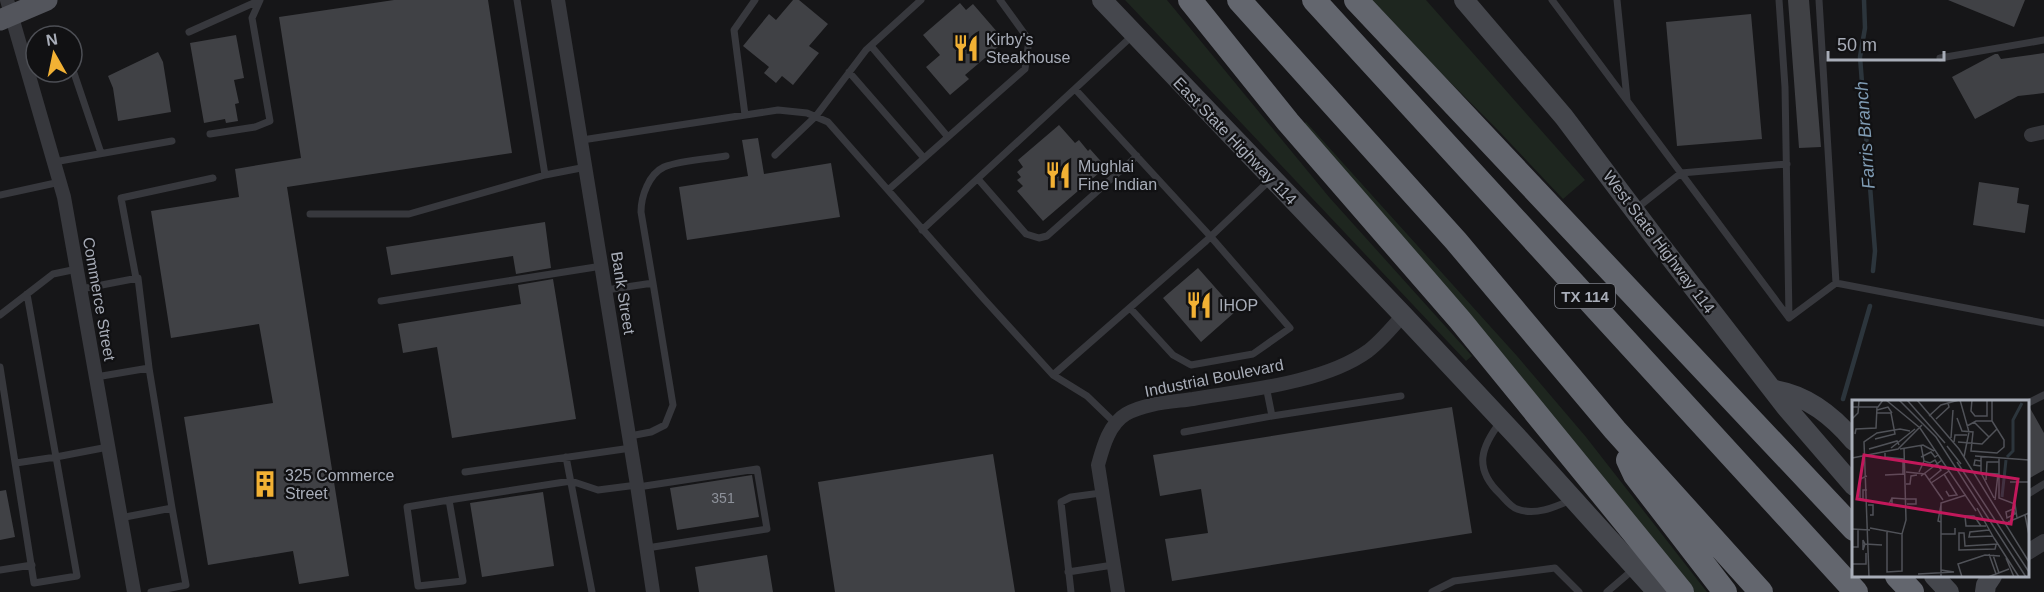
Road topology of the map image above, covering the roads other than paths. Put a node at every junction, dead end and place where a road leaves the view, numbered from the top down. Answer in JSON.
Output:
{"nodes":[{"id":1,"x":47,"y":0,"type":"edge"},
{"id":2,"x":518,"y":0,"type":"edge"},
{"id":3,"x":558,"y":0,"type":"edge"},
{"id":4,"x":755,"y":0,"type":"edge"},
{"id":5,"x":921,"y":0,"type":"edge"},
{"id":6,"x":1000,"y":0,"type":"edge"},
{"id":7,"x":1102,"y":0,"type":"edge"},
{"id":8,"x":1190,"y":0,"type":"edge"},
{"id":9,"x":1239,"y":0,"type":"edge"},
{"id":10,"x":1314,"y":0,"type":"edge"},
{"id":11,"x":1356,"y":0,"type":"edge"},
{"id":12,"x":1464,"y":0,"type":"edge"},
{"id":13,"x":1552,"y":0,"type":"edge"},
{"id":14,"x":1617,"y":0,"type":"edge"},
{"id":15,"x":1779,"y":0,"type":"edge"},
{"id":16,"x":1820,"y":0,"type":"edge"},
{"id":17,"x":259,"y":1,"type":"edge"},
{"id":18,"x":6,"y":12,"type":"edge"},
{"id":19,"x":189,"y":32,"type":"dead end"},
{"id":20,"x":1134,"y":35,"type":"junction"},
{"id":21,"x":2044,"y":40,"type":"edge"},
{"id":22,"x":871,"y":46,"type":"junction"},
{"id":23,"x":1940,"y":58,"type":"dead end"},
{"id":24,"x":849,"y":72,"type":"junction"},
{"id":25,"x":78,"y":84,"type":"edge"},
{"id":26,"x":1075,"y":89,"type":"junction"},
{"id":27,"x":1628,"y":101,"type":"junction"},
{"id":28,"x":745,"y":115,"type":"junction"},
{"id":29,"x":816,"y":116,"type":"junction"},
{"id":30,"x":210,"y":134,"type":"dead end"},
{"id":31,"x":948,"y":137,"type":"junction"},
{"id":32,"x":582,"y":140,"type":"junction"},
{"id":33,"x":172,"y":141,"type":"dead end"},
{"id":34,"x":101,"y":153,"type":"junction"},
{"id":35,"x":775,"y":155,"type":"dead end"},
{"id":36,"x":726,"y":156,"type":"dead end"},
{"id":37,"x":1137,"y":156,"type":"junction"},
{"id":38,"x":924,"y":158,"type":"junction"},
{"id":39,"x":54,"y":162,"type":"junction"},
{"id":40,"x":1786,"y":164,"type":"junction"},
{"id":41,"x":586,"y":167,"type":"junction"},
{"id":42,"x":1681,"y":173,"type":"junction"},
{"id":43,"x":545,"y":175,"type":"junction"},
{"id":44,"x":213,"y":178,"type":"dead end"},
{"id":45,"x":978,"y":178,"type":"junction"},
{"id":46,"x":1271,"y":178,"type":"junction"},
{"id":47,"x":60,"y":182,"type":"junction"},
{"id":48,"x":888,"y":190,"type":"junction"},
{"id":49,"x":0,"y":195,"type":"edge"},
{"id":50,"x":1635,"y":210,"type":"junction"},
{"id":51,"x":310,"y":214,"type":"dead end"},
{"id":52,"x":922,"y":230,"type":"junction"},
{"id":53,"x":1211,"y":237,"type":"junction"},
{"id":54,"x":602,"y":267,"type":"junction"},
{"id":55,"x":77,"y":269,"type":"junction"},
{"id":56,"x":136,"y":278,"type":"junction"},
{"id":57,"x":653,"y":283,"type":"junction"},
{"id":58,"x":1836,"y":283,"type":"junction"},
{"id":59,"x":81,"y":289,"type":"junction"},
{"id":60,"x":606,"y":290,"type":"junction"},
{"id":61,"x":27,"y":294,"type":"junction"},
{"id":62,"x":381,"y":301,"type":"dead end"},
{"id":63,"x":1130,"y":308,"type":"junction"},
{"id":64,"x":0,"y":315,"type":"edge"},
{"id":65,"x":1403,"y":315,"type":"junction"},
{"id":66,"x":1789,"y":318,"type":"junction"},
{"id":67,"x":2044,"y":324,"type":"edge"},
{"id":68,"x":0,"y":367,"type":"edge"},
{"id":69,"x":149,"y":368,"type":"junction"},
{"id":70,"x":1053,"y":375,"type":"junction"},
{"id":71,"x":96,"y":377,"type":"junction"},
{"id":72,"x":1266,"y":386,"type":"junction"},
{"id":73,"x":1774,"y":390,"type":"junction"},
{"id":74,"x":2044,"y":395,"type":"edge"},
{"id":75,"x":1401,"y":396,"type":"dead end"},
{"id":76,"x":2029,"y":402,"type":"edge"},
{"id":77,"x":1272,"y":416,"type":"junction"},
{"id":78,"x":1501,"y":421,"type":"junction"},
{"id":79,"x":1116,"y":424,"type":"junction"},
{"id":80,"x":1615,"y":430,"type":"junction"},
{"id":81,"x":1184,"y":432,"type":"dead end"},
{"id":82,"x":1852,"y":439,"type":"edge"},
{"id":83,"x":630,"y":442,"type":"junction"},
{"id":84,"x":108,"y":447,"type":"junction"},
{"id":85,"x":56,"y":457,"type":"junction"},
{"id":86,"x":566,"y":457,"type":"junction"},
{"id":87,"x":16,"y":463,"type":"junction"},
{"id":88,"x":465,"y":472,"type":"dead end"},
{"id":89,"x":571,"y":481,"type":"junction"},
{"id":90,"x":1852,"y":484,"type":"edge"},
{"id":91,"x":2044,"y":484,"type":"edge"},
{"id":92,"x":638,"y":486,"type":"junction"},
{"id":93,"x":1101,"y":493,"type":"junction"},
{"id":94,"x":2029,"y":493,"type":"edge"},
{"id":95,"x":449,"y":500,"type":"junction"},
{"id":96,"x":1574,"y":500,"type":"junction"},
{"id":97,"x":172,"y":508,"type":"junction"},
{"id":98,"x":120,"y":518,"type":"junction"},
{"id":99,"x":1852,"y":527,"type":"edge"},
{"id":100,"x":2044,"y":542,"type":"edge"},
{"id":101,"x":646,"y":548,"type":"junction"},
{"id":102,"x":2029,"y":551,"type":"edge"},
{"id":103,"x":32,"y":565,"type":"junction"},
{"id":104,"x":1113,"y":565,"type":"junction"},
{"id":105,"x":1635,"y":568,"type":"junction"},
{"id":106,"x":0,"y":570,"type":"edge"},
{"id":107,"x":1068,"y":572,"type":"junction"},
{"id":108,"x":1898,"y":577,"type":"edge"},
{"id":109,"x":1935,"y":577,"type":"edge"},
{"id":110,"x":1991,"y":577,"type":"edge"},
{"id":111,"x":134,"y":592,"type":"edge"},
{"id":112,"x":151,"y":592,"type":"edge"},
{"id":113,"x":592,"y":592,"type":"edge"},
{"id":114,"x":653,"y":592,"type":"edge"},
{"id":115,"x":1071,"y":592,"type":"edge"},
{"id":116,"x":1118,"y":592,"type":"edge"},
{"id":117,"x":1432,"y":592,"type":"edge"},
{"id":118,"x":1578,"y":592,"type":"edge"},
{"id":119,"x":1607,"y":592,"type":"edge"},
{"id":120,"x":1657,"y":592,"type":"edge"},
{"id":121,"x":1682,"y":592,"type":"edge"},
{"id":122,"x":1725,"y":592,"type":"edge"},
{"id":123,"x":1761,"y":592,"type":"edge"},
{"id":124,"x":1856,"y":592,"type":"edge"},
{"id":125,"x":1912,"y":592,"type":"edge"},
{"id":126,"x":1949,"y":592,"type":"edge"},
{"id":127,"x":1985,"y":592,"type":"edge"}],
"edges":[{"from":1,"to":18,"type":"main road"},
{"from":2,"to":43,"type":"lane"},
{"from":3,"to":32,"type":"street","name":"Bank Street"},
{"from":4,"to":28,"type":"lane"},
{"from":5,"to":22,"type":"lane"},
{"from":6,"to":31,"type":"lane"},
{"from":7,"to":20,"type":"main road","name":"East State Highway 114"},
{"from":8,"to":121,"type":"highway"},
{"from":9,"to":80,"type":"highway"},
{"from":10,"to":124,"type":"highway","number":"TX 114"},
{"from":11,"to":99,"type":"highway"},
{"from":12,"to":50,"type":"main road","name":"West State Highway 114"},
{"from":13,"to":27,"type":"lane"},
{"from":14,"to":27,"type":"lane"},
{"from":15,"to":40,"type":"lane"},
{"from":16,"to":58,"type":"lane"},
{"from":17,"to":19,"type":"lane"},
{"from":17,"to":30,"type":"lane"},
{"from":18,"to":39,"type":"street","name":"Commerce Street"},
{"from":20,"to":26,"type":"lane"},
{"from":20,"to":46,"type":"main road","name":"East State Highway 114"},
{"from":21,"to":23,"type":"lane"},
{"from":22,"to":24,"type":"lane"},
{"from":22,"to":31,"type":"lane"},
{"from":24,"to":29,"type":"lane"},
{"from":24,"to":38,"type":"lane"},
{"from":25,"to":34,"type":"lane"},
{"from":26,"to":37,"type":"lane"},
{"from":26,"to":45,"type":"lane"},
{"from":27,"to":42,"type":"lane"},
{"from":28,"to":29,"type":"lane"},
{"from":28,"to":32,"type":"lane"},
{"from":29,"to":35,"type":"lane"},
{"from":29,"to":48,"type":"lane"},
{"from":31,"to":38,"type":"lane"},
{"from":32,"to":41,"type":"street","name":"Bank Street"},
{"from":33,"to":34,"type":"lane"},
{"from":34,"to":39,"type":"lane"},
{"from":36,"to":57,"type":"lane"},
{"from":37,"to":45,"type":"lane"},
{"from":37,"to":53,"type":"lane"},
{"from":38,"to":48,"type":"lane"},
{"from":39,"to":47,"type":"street","name":"Commerce Street"},
{"from":40,"to":42,"type":"lane"},
{"from":40,"to":66,"type":"lane"},
{"from":41,"to":43,"type":"lane"},
{"from":41,"to":54,"type":"street","name":"Bank Street"},
{"from":42,"to":50,"type":"lane"},
{"from":42,"to":66,"type":"lane"},
{"from":43,"to":51,"type":"lane"},
{"from":44,"to":56,"type":"lane"},
{"from":45,"to":52,"type":"lane"},
{"from":46,"to":53,"type":"lane"},
{"from":46,"to":65,"type":"main road","name":"East State Highway 114"},
{"from":47,"to":49,"type":"lane"},
{"from":47,"to":55,"type":"street","name":"Commerce Street"},
{"from":48,"to":52,"type":"lane"},
{"from":50,"to":73,"type":"main road","name":"West State Highway 114"},
{"from":52,"to":70,"type":"lane"},
{"from":53,"to":63,"type":"lane"},
{"from":53,"to":63,"type":"lane"},
{"from":54,"to":60,"type":"street","name":"Bank Street"},
{"from":54,"to":62,"type":"lane"},
{"from":55,"to":59,"type":"street","name":"Commerce Street"},
{"from":55,"to":61,"type":"lane"},
{"from":56,"to":59,"type":"lane"},
{"from":56,"to":69,"type":"lane"},
{"from":57,"to":60,"type":"lane"},
{"from":57,"to":83,"type":"lane"},
{"from":58,"to":66,"type":"lane"},
{"from":58,"to":67,"type":"lane"},
{"from":59,"to":71,"type":"street","name":"Commerce Street"},
{"from":60,"to":83,"type":"street","name":"Bank Street"},
{"from":61,"to":64,"type":"lane"},
{"from":61,"to":85,"type":"lane"},
{"from":63,"to":70,"type":"lane"},
{"from":65,"to":72,"type":"street","name":"Industrial Boulevard"},
{"from":65,"to":78,"type":"main road"},
{"from":68,"to":87,"type":"lane"},
{"from":69,"to":71,"type":"lane"},
{"from":69,"to":97,"type":"lane"},
{"from":70,"to":79,"type":"lane"},
{"from":71,"to":84,"type":"street","name":"Commerce Street"},
{"from":72,"to":77,"type":"lane"},
{"from":72,"to":79,"type":"street","name":"Industrial Boulevard"},
{"from":73,"to":82,"type":"main road"},
{"from":73,"to":90,"type":"main road","name":"West State Highway 114"},
{"from":74,"to":76,"type":"lane"},
{"from":75,"to":77,"type":"lane"},
{"from":77,"to":81,"type":"lane"},
{"from":78,"to":96,"type":"main road"},
{"from":78,"to":96,"type":"lane"},
{"from":79,"to":93,"type":"street"},
{"from":80,"to":122,"type":"highway"},
{"from":80,"to":123,"type":"highway"},
{"from":83,"to":86,"type":"lane"},
{"from":83,"to":92,"type":"street","name":"Bank Street"},
{"from":84,"to":85,"type":"lane"},
{"from":84,"to":98,"type":"street","name":"Commerce Street"},
{"from":85,"to":87,"type":"lane"},
{"from":85,"to":103,"type":"lane"},
{"from":86,"to":88,"type":"lane"},
{"from":86,"to":89,"type":"lane"},
{"from":87,"to":103,"type":"lane"},
{"from":89,"to":92,"type":"lane"},
{"from":89,"to":95,"type":"lane"},
{"from":89,"to":113,"type":"lane"},
{"from":91,"to":94,"type":"lane"},
{"from":92,"to":101,"type":"street","name":"Bank Street"},
{"from":92,"to":101,"type":"lane"},
{"from":93,"to":104,"type":"street"},
{"from":93,"to":107,"type":"lane"},
{"from":95,"to":95,"type":"lane"},
{"from":96,"to":105,"type":"main road"},
{"from":97,"to":98,"type":"lane"},
{"from":97,"to":112,"type":"lane"},
{"from":98,"to":111,"type":"street","name":"Commerce Street"},
{"from":100,"to":102,"type":"street"},
{"from":101,"to":114,"type":"street","name":"Bank Street"},
{"from":103,"to":106,"type":"lane"},
{"from":104,"to":107,"type":"lane"},
{"from":104,"to":116,"type":"street"},
{"from":105,"to":119,"type":"lane"},
{"from":105,"to":120,"type":"main road"},
{"from":107,"to":115,"type":"lane"},
{"from":108,"to":125,"type":"highway"},
{"from":109,"to":126,"type":"main road"},
{"from":110,"to":127,"type":"main road"},
{"from":117,"to":118,"type":"lane"}]}
